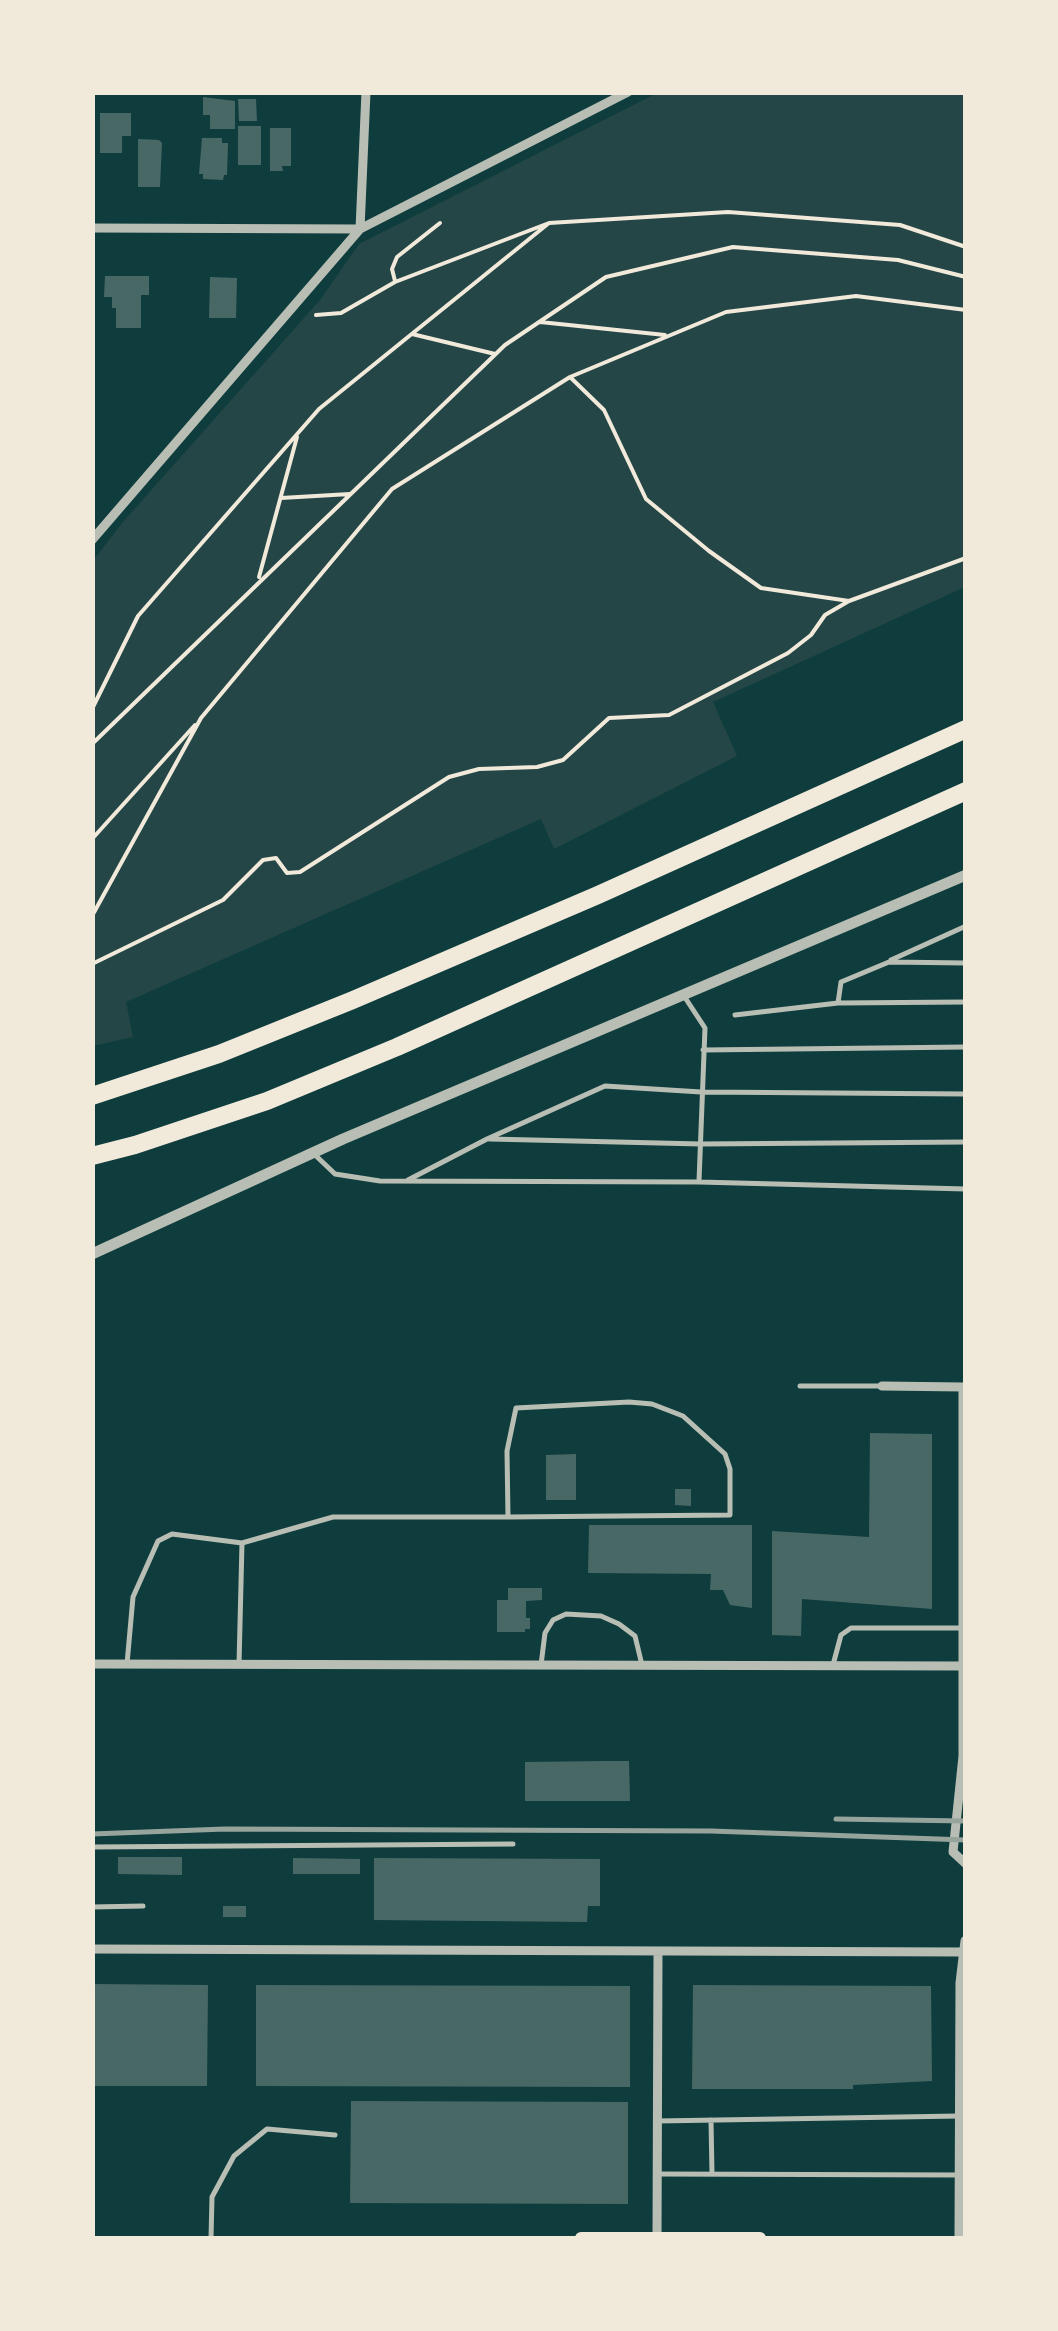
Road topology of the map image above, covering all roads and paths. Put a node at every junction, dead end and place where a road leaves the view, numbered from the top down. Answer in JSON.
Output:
{"nodes":[{"id":1,"x":366,"y":92,"type":"edge"},
{"id":2,"x":628,"y":92,"type":"edge"},
{"id":3,"x":440,"y":223,"type":"dead end"},
{"id":4,"x":549,"y":223,"type":"junction"},
{"id":5,"x":92,"y":228,"type":"edge"},
{"id":6,"x":360,"y":229,"type":"junction"},
{"id":7,"x":966,"y":247,"type":"edge"},
{"id":8,"x":966,"y":277,"type":"edge"},
{"id":9,"x":396,"y":282,"type":"junction"},
{"id":10,"x":966,"y":310,"type":"edge"},
{"id":11,"x":316,"y":315,"type":"dead end"},
{"id":12,"x":540,"y":322,"type":"junction"},
{"id":13,"x":411,"y":334,"type":"junction"},
{"id":14,"x":670,"y":335,"type":"junction"},
{"id":15,"x":495,"y":354,"type":"junction"},
{"id":16,"x":570,"y":377,"type":"junction"},
{"id":17,"x":299,"y":432,"type":"junction"},
{"id":18,"x":350,"y":494,"type":"junction"},
{"id":19,"x":281,"y":498,"type":"junction"},
{"id":20,"x":92,"y":540,"type":"edge"},
{"id":21,"x":966,"y":558,"type":"edge"},
{"id":22,"x":258,"y":582,"type":"junction"},
{"id":23,"x":849,"y":601,"type":"junction"},
{"id":24,"x":92,"y":709,"type":"edge"},
{"id":25,"x":966,"y":716,"type":"edge"},
{"id":26,"x":201,"y":718,"type":"junction"},
{"id":27,"x":966,"y":729,"type":"edge"},
{"id":28,"x":92,"y":744,"type":"edge"},
{"id":29,"x":966,"y":791,"type":"edge"},
{"id":30,"x":92,"y":838,"type":"edge"},
{"id":31,"x":966,"y":875,"type":"edge"},
{"id":32,"x":598,"y":896,"type":"junction"},
{"id":33,"x":92,"y":916,"type":"edge"},
{"id":34,"x":966,"y":926,"type":"edge"},
{"id":35,"x":889,"y":962,"type":"junction"},
{"id":36,"x":966,"y":963,"type":"edge"},
{"id":37,"x":92,"y":964,"type":"edge"},
{"id":38,"x":684,"y":996,"type":"junction"},
{"id":39,"x":966,"y":1002,"type":"edge"},
{"id":40,"x":838,"y":1003,"type":"junction"},
{"id":41,"x":735,"y":1015,"type":"dead end"},
{"id":42,"x":966,"y":1047,"type":"edge"},
{"id":43,"x":702,"y":1050,"type":"junction"},
{"id":44,"x":700,"y":1092,"type":"junction"},
{"id":45,"x":966,"y":1094,"type":"edge"},
{"id":46,"x":92,"y":1096,"type":"edge"},
{"id":47,"x":487,"y":1140,"type":"junction"},
{"id":48,"x":966,"y":1142,"type":"edge"},
{"id":49,"x":700,"y":1144,"type":"junction"},
{"id":50,"x":313,"y":1153,"type":"junction"},
{"id":51,"x":92,"y":1156,"type":"edge"},
{"id":52,"x":406,"y":1181,"type":"junction"},
{"id":53,"x":700,"y":1182,"type":"junction"},
{"id":54,"x":966,"y":1188,"type":"edge"},
{"id":55,"x":92,"y":1254,"type":"edge"},
{"id":56,"x":800,"y":1386,"type":"dead end"},
{"id":57,"x":882,"y":1386,"type":"joint"},
{"id":58,"x":508,"y":1517,"type":"junction"},
{"id":59,"x":242,"y":1543,"type":"junction"},
{"id":60,"x":963,"y":1628,"type":"junction"},
{"id":61,"x":92,"y":1664,"type":"edge"},
{"id":62,"x":127,"y":1664,"type":"junction"},
{"id":63,"x":239,"y":1664,"type":"junction"},
{"id":64,"x":541,"y":1665,"type":"junction"},
{"id":65,"x":642,"y":1665,"type":"junction"},
{"id":66,"x":833,"y":1666,"type":"junction"},
{"id":67,"x":963,"y":1666,"type":"junction"},
{"id":68,"x":513,"y":1844,"type":"dead end"},
{"id":69,"x":92,"y":1847,"type":"edge"},
{"id":70,"x":966,"y":1864,"type":"edge"},
{"id":71,"x":92,"y":1906,"type":"edge"},
{"id":72,"x":142,"y":1906,"type":"dead end"},
{"id":73,"x":966,"y":1942,"type":"edge"},
{"id":74,"x":92,"y":1949,"type":"edge"},
{"id":75,"x":658,"y":1951,"type":"junction"},
{"id":76,"x":965,"y":1952,"type":"edge"},
{"id":77,"x":960,"y":2116,"type":"junction"},
{"id":78,"x":712,"y":2120,"type":"junction"},
{"id":79,"x":657,"y":2121,"type":"junction"},
{"id":80,"x":335,"y":2136,"type":"dead end"},
{"id":81,"x":963,"y":2154,"type":"edge"},
{"id":82,"x":657,"y":2174,"type":"junction"},
{"id":83,"x":712,"y":2174,"type":"junction"},
{"id":84,"x":960,"y":2175,"type":"junction"},
{"id":85,"x":212,"y":2238,"type":"edge"},
{"id":86,"x":582,"y":2238,"type":"edge"},
{"id":87,"x":657,"y":2238,"type":"edge"},
{"id":88,"x":760,"y":2238,"type":"edge"},
{"id":89,"x":960,"y":2238,"type":"edge"}],
"edges":[{"from":1,"to":6,"type":"street"},
{"from":2,"to":6,"type":"street"},
{"from":3,"to":9,"type":"path"},
{"from":4,"to":7,"type":"path"},
{"from":4,"to":9,"type":"path"},
{"from":4,"to":13,"type":"path"},
{"from":5,"to":6,"type":"street"},
{"from":6,"to":20,"type":"street"},
{"from":8,"to":12,"type":"path"},
{"from":9,"to":11,"type":"path"},
{"from":10,"to":14,"type":"path"},
{"from":12,"to":14,"type":"path"},
{"from":12,"to":15,"type":"path"},
{"from":13,"to":15,"type":"path"},
{"from":13,"to":17,"type":"path"},
{"from":14,"to":16,"type":"path"},
{"from":15,"to":18,"type":"path"},
{"from":16,"to":23,"type":"path"},
{"from":16,"to":26,"type":"path"},
{"from":17,"to":19,"type":"path"},
{"from":17,"to":24,"type":"path"},
{"from":18,"to":19,"type":"path"},
{"from":18,"to":22,"type":"path"},
{"from":19,"to":22,"type":"path"},
{"from":21,"to":23,"type":"path"},
{"from":22,"to":28,"type":"path"},
{"from":23,"to":37,"type":"path"},
{"from":25,"to":32,"type":"highway"},
{"from":26,"to":30,"type":"path"},
{"from":26,"to":33,"type":"path"},
{"from":27,"to":32,"type":"highway"},
{"from":29,"to":51,"type":"highway"},
{"from":31,"to":38,"type":"street"},
{"from":32,"to":46,"type":"highway"},
{"from":34,"to":35,"type":"lane"},
{"from":35,"to":36,"type":"lane"},
{"from":35,"to":40,"type":"lane"},
{"from":38,"to":43,"type":"lane"},
{"from":38,"to":50,"type":"street"},
{"from":39,"to":40,"type":"lane"},
{"from":40,"to":41,"type":"lane"},
{"from":42,"to":43,"type":"lane"},
{"from":43,"to":44,"type":"lane"},
{"from":44,"to":45,"type":"lane"},
{"from":44,"to":47,"type":"lane"},
{"from":44,"to":49,"type":"lane"},
{"from":47,"to":49,"type":"lane"},
{"from":47,"to":52,"type":"lane"},
{"from":48,"to":49,"type":"lane"},
{"from":49,"to":53,"type":"lane"},
{"from":50,"to":52,"type":"lane"},
{"from":50,"to":55,"type":"street"},
{"from":52,"to":53,"type":"lane"},
{"from":53,"to":54,"type":"lane"},
{"from":56,"to":57,"type":"lane"},
{"from":57,"to":60,"type":"street"},
{"from":58,"to":58,"type":"lane"},
{"from":58,"to":59,"type":"lane"},
{"from":59,"to":62,"type":"lane"},
{"from":59,"to":63,"type":"lane"},
{"from":60,"to":66,"type":"lane"},
{"from":60,"to":67,"type":"street"},
{"from":61,"to":62,"type":"street"},
{"from":62,"to":63,"type":"street"},
{"from":63,"to":64,"type":"street"},
{"from":64,"to":65,"type":"street"},
{"from":64,"to":65,"type":"lane"},
{"from":65,"to":66,"type":"street"},
{"from":66,"to":67,"type":"street"},
{"from":67,"to":70,"type":"street"},
{"from":68,"to":69,"type":"lane"},
{"from":71,"to":72,"type":"lane"},
{"from":73,"to":76,"type":"street"},
{"from":74,"to":75,"type":"street"},
{"from":75,"to":76,"type":"street"},
{"from":75,"to":79,"type":"street"},
{"from":76,"to":77,"type":"street"},
{"from":77,"to":78,"type":"lane"},
{"from":77,"to":81,"type":"street"},
{"from":78,"to":79,"type":"lane"},
{"from":78,"to":83,"type":"lane"},
{"from":79,"to":82,"type":"street"},
{"from":80,"to":85,"type":"lane"},
{"from":81,"to":84,"type":"street"},
{"from":82,"to":83,"type":"lane"},
{"from":82,"to":87,"type":"street"},
{"from":83,"to":84,"type":"lane"},
{"from":84,"to":89,"type":"street"},
{"from":86,"to":87,"type":"main road"},
{"from":87,"to":88,"type":"main road"}]}
